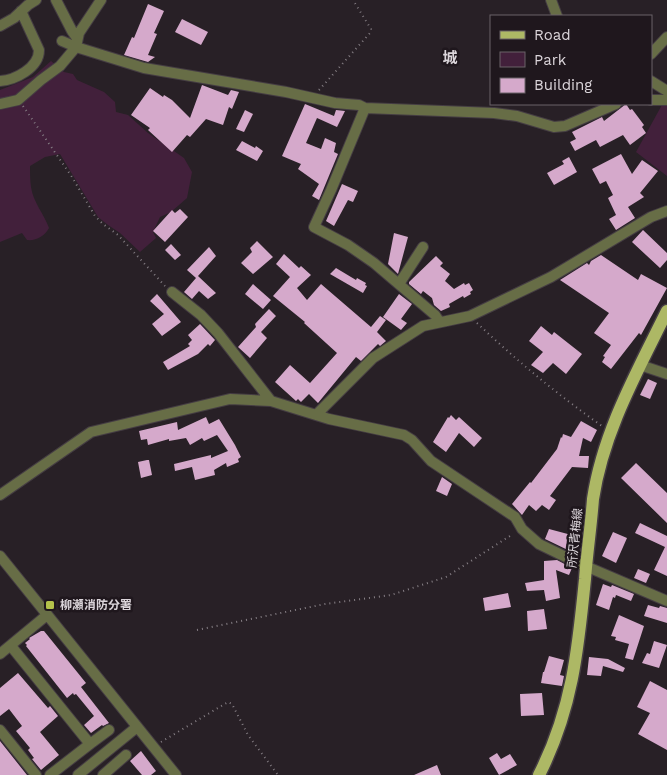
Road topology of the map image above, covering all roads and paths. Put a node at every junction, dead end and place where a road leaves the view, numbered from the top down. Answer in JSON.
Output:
{"nodes":[{"id":1,"x":36,"y":0,"type":"edge"},
{"id":2,"x":56,"y":0,"type":"edge"},
{"id":3,"x":101,"y":0,"type":"edge"},
{"id":4,"x":353,"y":0,"type":"edge"},
{"id":5,"x":551,"y":0,"type":"edge"},
{"id":6,"x":21,"y":11,"type":"junction"},
{"id":7,"x":557,"y":15,"type":"edge"},
{"id":8,"x":0,"y":26,"type":"edge"},
{"id":9,"x":667,"y":37,"type":"edge"},
{"id":10,"x":62,"y":41,"type":"dead end"},
{"id":11,"x":77,"y":42,"type":"junction"},
{"id":12,"x":652,"y":53,"type":"edge"},
{"id":13,"x":0,"y":81,"type":"edge"},
{"id":14,"x":652,"y":82,"type":"edge"},
{"id":15,"x":667,"y":91,"type":"edge"},
{"id":16,"x":313,"y":98,"type":"junction"},
{"id":17,"x":18,"y":100,"type":"junction"},
{"id":18,"x":652,"y":100,"type":"edge"},
{"id":19,"x":667,"y":100,"type":"edge"},
{"id":20,"x":0,"y":104,"type":"edge"},
{"id":21,"x":614,"y":105,"type":"edge"},
{"id":22,"x":365,"y":108,"type":"junction"},
{"id":23,"x":667,"y":211,"type":"edge"},
{"id":24,"x":423,"y":247,"type":"dead end"},
{"id":25,"x":399,"y":284,"type":"junction"},
{"id":26,"x":172,"y":292,"type":"joint"},
{"id":27,"x":667,"y":312,"type":"edge"},
{"id":28,"x":470,"y":316,"type":"junction"},
{"id":29,"x":439,"y":321,"type":"junction"},
{"id":30,"x":640,"y":365,"type":"junction"},
{"id":31,"x":667,"y":374,"type":"edge"},
{"id":32,"x":271,"y":400,"type":"junction"},
{"id":33,"x":316,"y":415,"type":"junction"},
{"id":34,"x":610,"y":432,"type":"junction"},
{"id":35,"x":0,"y":495,"type":"edge"},
{"id":36,"x":522,"y":529,"type":"junction"},
{"id":37,"x":0,"y":556,"type":"edge"},
{"id":38,"x":586,"y":566,"type":"junction"},
{"id":39,"x":667,"y":601,"type":"edge"},
{"id":40,"x":47,"y":615,"type":"junction"},
{"id":41,"x":197,"y":630,"type":"dead end"},
{"id":42,"x":11,"y":646,"type":"junction"},
{"id":43,"x":0,"y":654,"type":"edge"},
{"id":44,"x":137,"y":727,"type":"junction"},
{"id":45,"x":0,"y":730,"type":"edge"},
{"id":46,"x":109,"y":730,"type":"dead end"},
{"id":47,"x":90,"y":744,"type":"junction"},
{"id":48,"x":153,"y":747,"type":"junction"},
{"id":49,"x":126,"y":755,"type":"dead end"},
{"id":50,"x":36,"y":775,"type":"edge"},
{"id":51,"x":50,"y":775,"type":"edge"},
{"id":52,"x":78,"y":775,"type":"edge"},
{"id":53,"x":103,"y":775,"type":"edge"},
{"id":54,"x":176,"y":775,"type":"edge"},
{"id":55,"x":278,"y":775,"type":"edge"},
{"id":56,"x":539,"y":775,"type":"edge"}],
"edges":[{"from":1,"to":6,"type":"street"},
{"from":2,"to":11,"type":"street"},
{"from":3,"to":11,"type":"street"},
{"from":4,"to":16,"type":"path"},
{"from":5,"to":7,"type":"street"},
{"from":6,"to":8,"type":"street"},
{"from":6,"to":13,"type":"street"},
{"from":9,"to":12,"type":"street"},
{"from":10,"to":11,"type":"street"},
{"from":11,"to":16,"type":"street"},
{"from":11,"to":17,"type":"street"},
{"from":14,"to":15,"type":"street"},
{"from":16,"to":22,"type":"street"},
{"from":17,"to":20,"type":"street"},
{"from":17,"to":26,"type":"path"},
{"from":18,"to":19,"type":"street"},
{"from":21,"to":22,"type":"street"},
{"from":22,"to":25,"type":"street"},
{"from":23,"to":28,"type":"street"},
{"from":24,"to":25,"type":"street"},
{"from":25,"to":29,"type":"street"},
{"from":26,"to":32,"type":"street"},
{"from":27,"to":30,"type":"main road","name":"所沢青梅線"},
{"from":28,"to":29,"type":"street"},
{"from":28,"to":34,"type":"path"},
{"from":29,"to":33,"type":"street"},
{"from":30,"to":31,"type":"street"},
{"from":30,"to":34,"type":"main road","name":"所沢青梅線"},
{"from":32,"to":33,"type":"street"},
{"from":32,"to":35,"type":"street"},
{"from":33,"to":36,"type":"street"},
{"from":34,"to":38,"type":"main road","name":"所沢青梅線"},
{"from":36,"to":38,"type":"street"},
{"from":36,"to":41,"type":"path"},
{"from":37,"to":40,"type":"street"},
{"from":38,"to":39,"type":"street"},
{"from":38,"to":56,"type":"main road","name":"所沢青梅線"},
{"from":40,"to":42,"type":"street"},
{"from":40,"to":44,"type":"street"},
{"from":42,"to":43,"type":"street"},
{"from":42,"to":47,"type":"street"},
{"from":44,"to":48,"type":"street"},
{"from":44,"to":52,"type":"street"},
{"from":45,"to":50,"type":"street"},
{"from":46,"to":47,"type":"street"},
{"from":47,"to":51,"type":"street"},
{"from":48,"to":54,"type":"street"},
{"from":48,"to":55,"type":"path"},
{"from":49,"to":53,"type":"street"}]}
